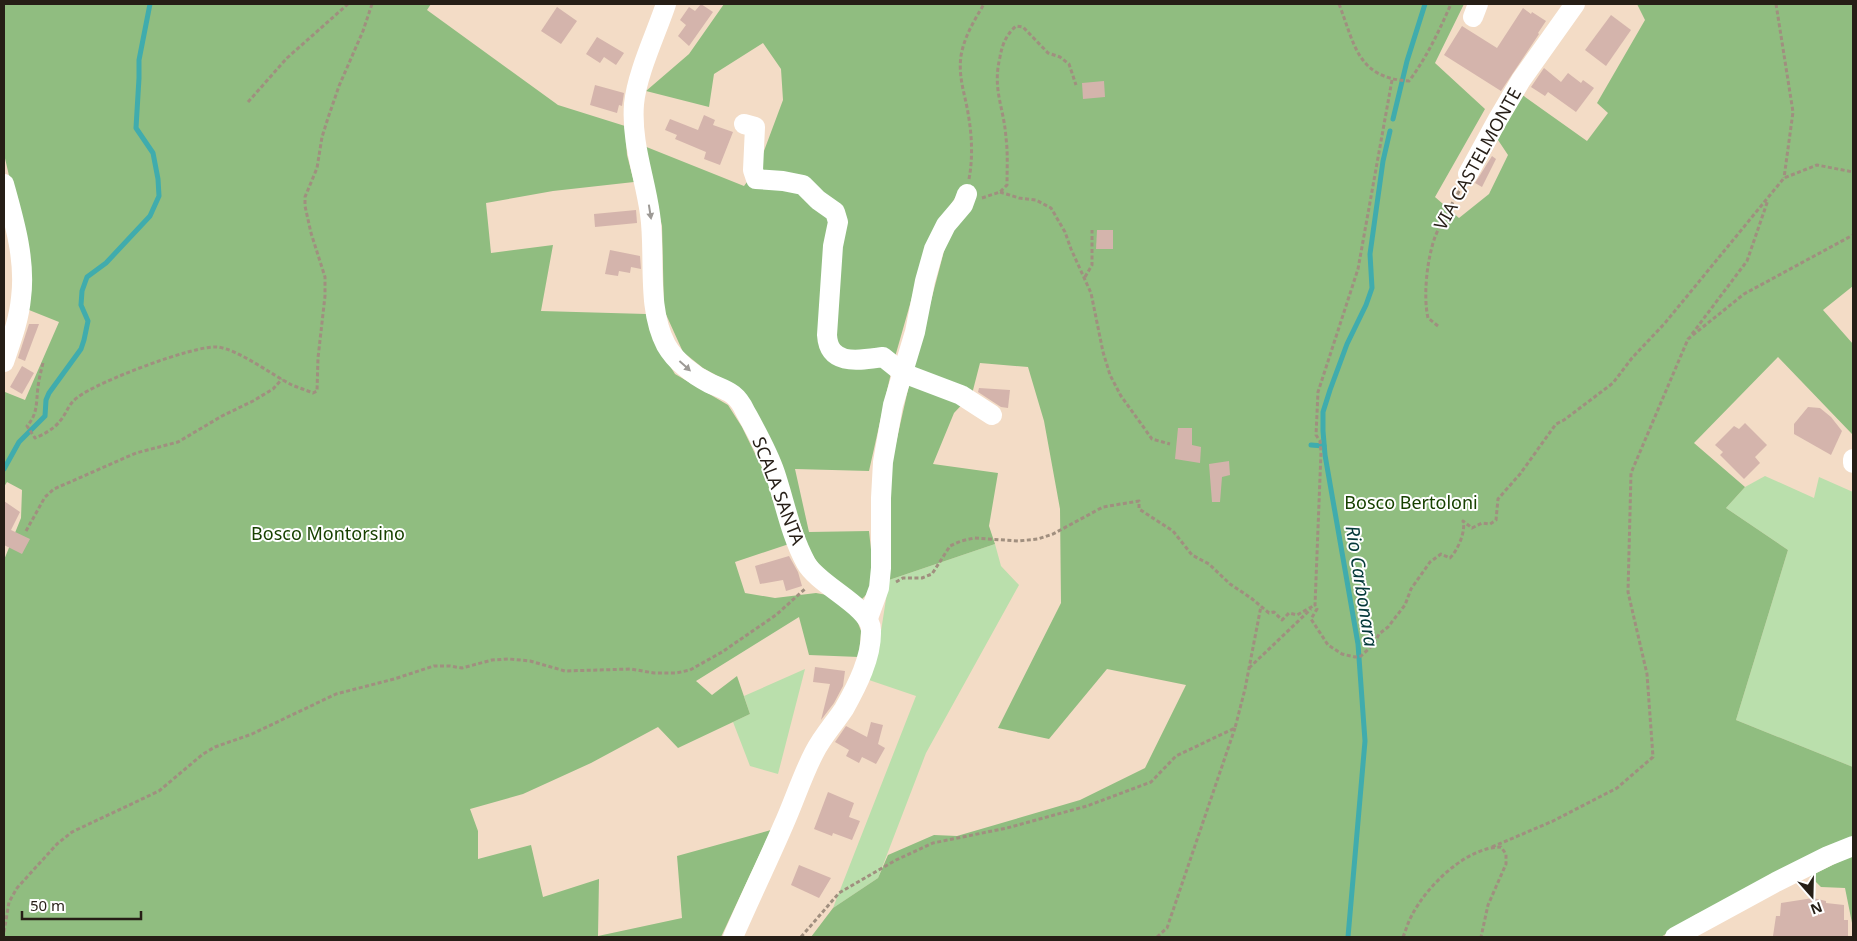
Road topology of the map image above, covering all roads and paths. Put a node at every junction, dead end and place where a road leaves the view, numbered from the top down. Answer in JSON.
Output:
{"nodes":[{"id":1,"x":348,"y":4,"type":"edge"},
{"id":2,"x":372,"y":4,"type":"edge"},
{"id":3,"x":666,"y":4,"type":"edge"},
{"id":4,"x":984,"y":4,"type":"edge"},
{"id":5,"x":1339,"y":4,"type":"edge"},
{"id":6,"x":1451,"y":4,"type":"edge"},
{"id":7,"x":1575,"y":4,"type":"edge"},
{"id":8,"x":1776,"y":4,"type":"edge"},
{"id":9,"x":1392,"y":80,"type":"junction"},
{"id":10,"x":1076,"y":85,"type":"dead end"},
{"id":11,"x":248,"y":102,"type":"dead end"},
{"id":12,"x":744,"y":124,"type":"dead end"},
{"id":13,"x":1853,"y":172,"type":"edge"},
{"id":14,"x":1468,"y":174,"type":"joint"},
{"id":15,"x":1784,"y":178,"type":"junction"},
{"id":16,"x":4,"y":184,"type":"edge"},
{"id":17,"x":1000,"y":192,"type":"junction"},
{"id":18,"x":1770,"y":196,"type":"junction"},
{"id":19,"x":965,"y":200,"type":"junction"},
{"id":20,"x":1092,"y":230,"type":"dead end"},
{"id":21,"x":1853,"y":235,"type":"edge"},
{"id":22,"x":1085,"y":278,"type":"junction"},
{"id":23,"x":1438,"y":326,"type":"dead end"},
{"id":24,"x":1688,"y":339,"type":"junction"},
{"id":25,"x":4,"y":362,"type":"edge"},
{"id":26,"x":43,"y":363,"type":"dead end"},
{"id":27,"x":903,"y":373,"type":"junction"},
{"id":28,"x":282,"y":379,"type":"junction"},
{"id":29,"x":992,"y":415,"type":"dead end"},
{"id":30,"x":1170,"y":444,"type":"dead end"},
{"id":31,"x":26,"y":531,"type":"dead end"},
{"id":32,"x":818,"y":578,"type":"junction"},
{"id":33,"x":879,"y":588,"type":"junction"},
{"id":34,"x":1316,"y":605,"type":"junction"},
{"id":35,"x":1262,"y":606,"type":"junction"},
{"id":36,"x":868,"y":618,"type":"junction"},
{"id":37,"x":1249,"y":668,"type":"junction"},
{"id":38,"x":1235,"y":728,"type":"junction"},
{"id":39,"x":1853,"y":846,"type":"edge"},
{"id":40,"x":1492,"y":847,"type":"junction"},
{"id":41,"x":4,"y":932,"type":"edge"},
{"id":42,"x":733,"y":937,"type":"edge"},
{"id":43,"x":801,"y":937,"type":"edge"},
{"id":44,"x":1157,"y":937,"type":"edge"},
{"id":45,"x":1403,"y":937,"type":"edge"},
{"id":46,"x":1481,"y":937,"type":"edge"},
{"id":47,"x":1675,"y":937,"type":"edge"}],
"edges":[{"from":1,"to":11,"type":"path"},
{"from":2,"to":28,"type":"path"},
{"from":3,"to":32,"type":"street","name":"SCALA SANTA","one_way":true},
{"from":4,"to":19,"type":"path"},
{"from":5,"to":9,"type":"path"},
{"from":6,"to":9,"type":"path"},
{"from":7,"to":14,"type":"street","name":"VIA CASTELMONTE"},
{"from":8,"to":15,"type":"path"},
{"from":9,"to":34,"type":"path"},
{"from":10,"to":17,"type":"path"},
{"from":12,"to":27,"type":"street"},
{"from":13,"to":15,"type":"path"},
{"from":14,"to":23,"type":"path","name":"VIA CASTELMONTE"},
{"from":15,"to":18,"type":"path"},
{"from":16,"to":25,"type":"street"},
{"from":17,"to":19,"type":"path"},
{"from":17,"to":22,"type":"path"},
{"from":18,"to":24,"type":"path"},
{"from":18,"to":34,"type":"path"},
{"from":19,"to":27,"type":"street"},
{"from":20,"to":22,"type":"path"},
{"from":21,"to":24,"type":"path"},
{"from":22,"to":30,"type":"path"},
{"from":24,"to":40,"type":"path"},
{"from":26,"to":28,"type":"path"},
{"from":27,"to":29,"type":"street"},
{"from":27,"to":33,"type":"street"},
{"from":28,"to":31,"type":"path"},
{"from":32,"to":36,"type":"street","name":"SCALA SANTA"},
{"from":32,"to":41,"type":"path"},
{"from":33,"to":35,"type":"path"},
{"from":33,"to":36,"type":"street"},
{"from":34,"to":35,"type":"path"},
{"from":34,"to":37,"type":"path"},
{"from":35,"to":37,"type":"path"},
{"from":36,"to":42,"type":"street"},
{"from":37,"to":38,"type":"path"},
{"from":38,"to":43,"type":"path"},
{"from":38,"to":44,"type":"path"},
{"from":39,"to":47,"type":"street"},
{"from":40,"to":45,"type":"path"},
{"from":40,"to":46,"type":"path"}]}
